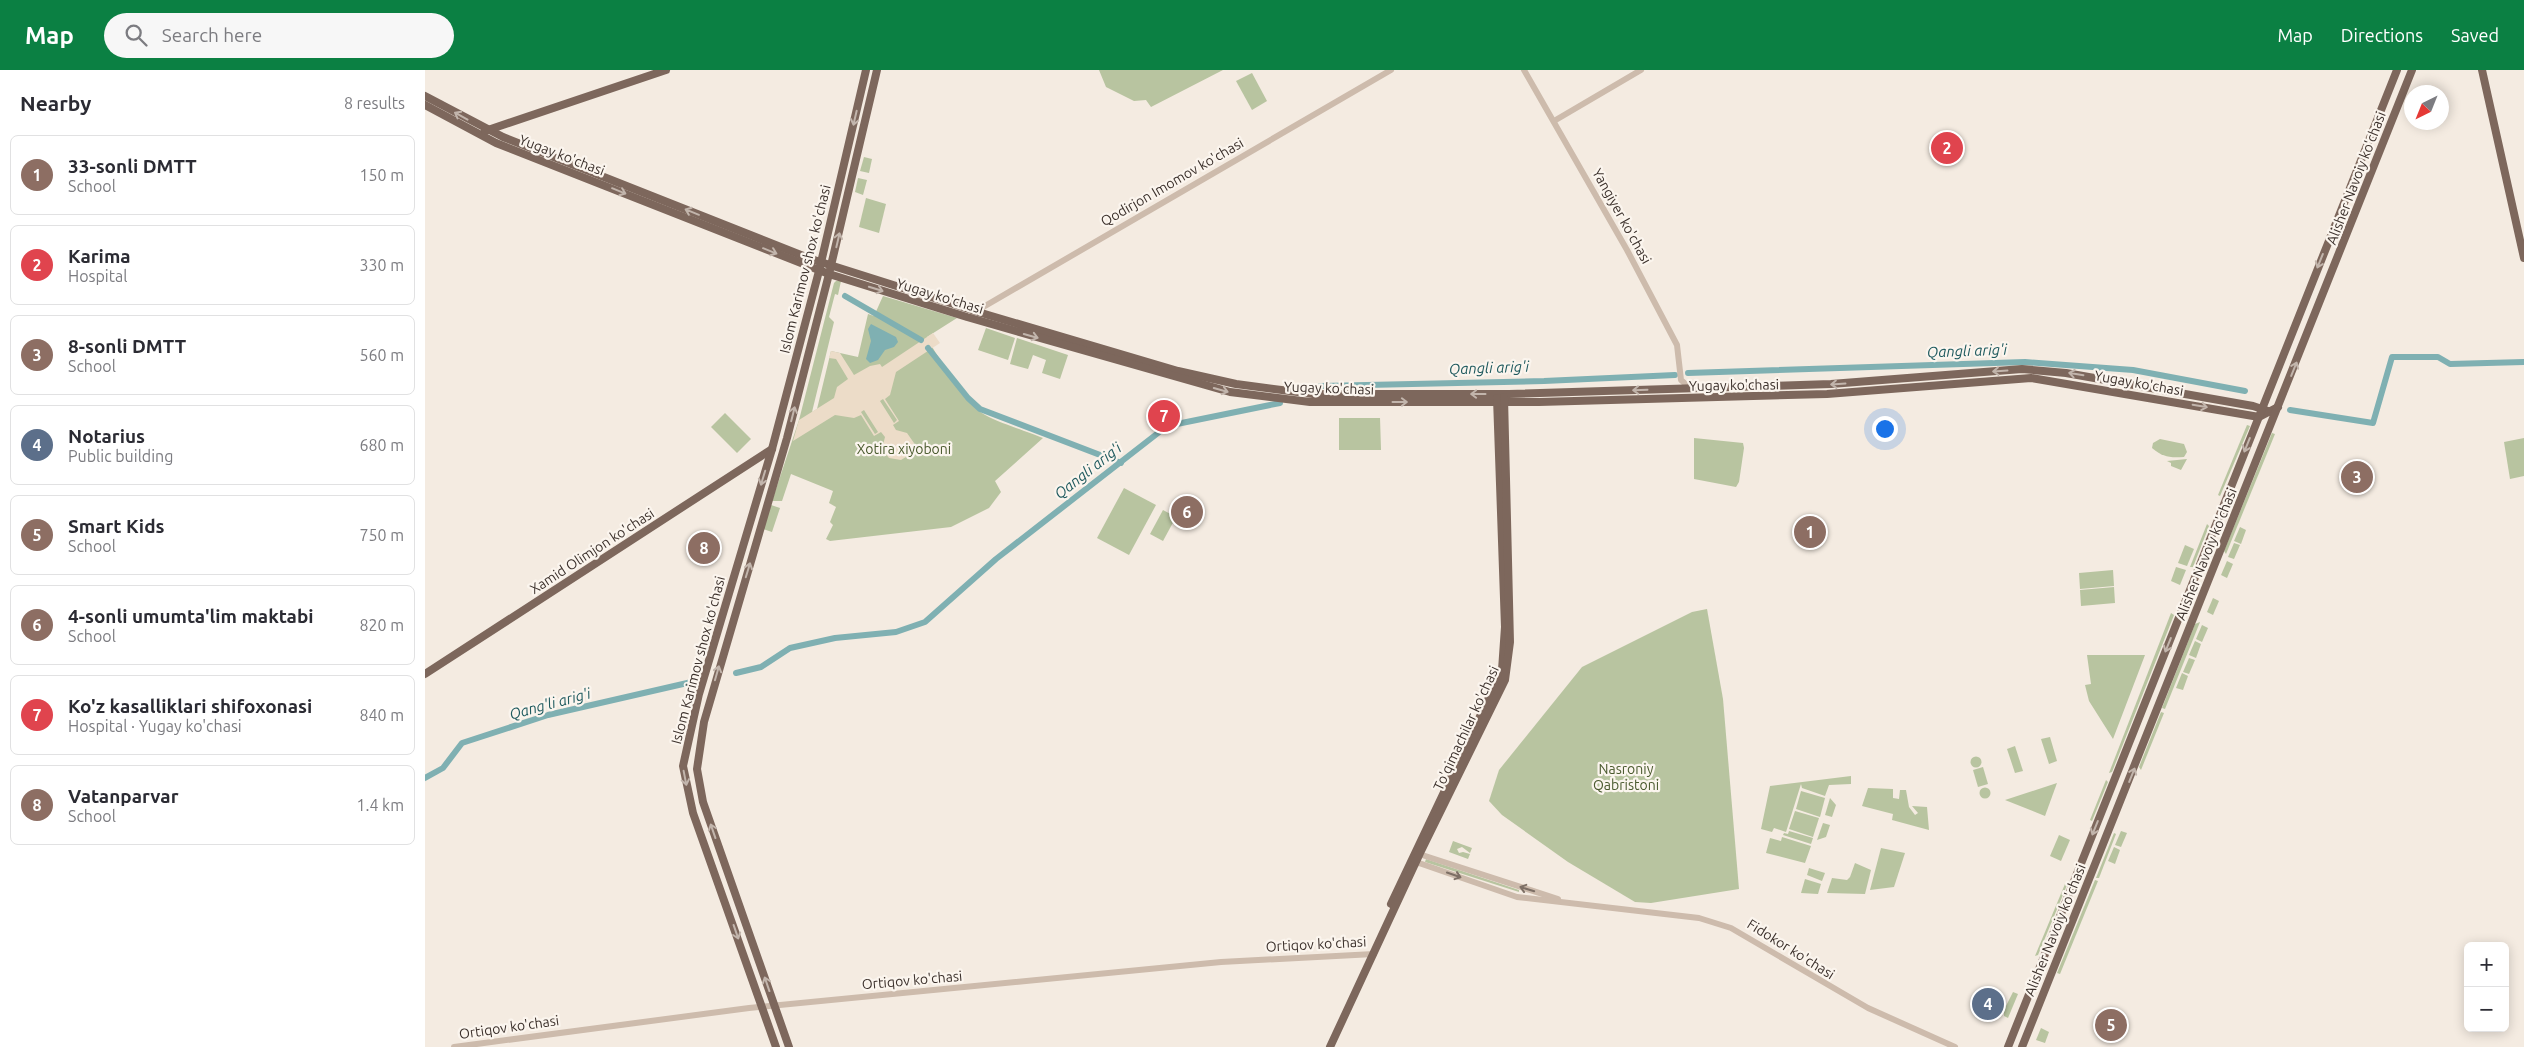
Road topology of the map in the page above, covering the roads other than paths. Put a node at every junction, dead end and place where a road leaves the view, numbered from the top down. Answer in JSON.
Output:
{"nodes":[{"id":1,"x":666,"y":70,"type":"edge"},
{"id":2,"x":866,"y":70,"type":"edge"},
{"id":3,"x":877,"y":70,"type":"edge"},
{"id":4,"x":1391,"y":70,"type":"edge"},
{"id":5,"x":1524,"y":70,"type":"edge"},
{"id":6,"x":1641,"y":70,"type":"edge"},
{"id":7,"x":2397,"y":70,"type":"edge"},
{"id":8,"x":2411,"y":70,"type":"edge"},
{"id":9,"x":2482,"y":70,"type":"edge"},
{"id":10,"x":425,"y":96,"type":"edge"},
{"id":11,"x":425,"y":105,"type":"edge"},
{"id":12,"x":1554,"y":121,"type":"junction"},
{"id":13,"x":488,"y":130,"type":"junction"},
{"id":14,"x":476,"y":134,"type":"junction"},
{"id":15,"x":2329,"y":238,"type":"junction"},
{"id":16,"x":2344,"y":244,"type":"junction"},
{"id":17,"x":2524,"y":258,"type":"edge"},
{"id":18,"x":820,"y":267,"type":"junction"},
{"id":19,"x":830,"y":270,"type":"junction"},
{"id":20,"x":975,"y":312,"type":"junction"},
{"id":21,"x":967,"y":317,"type":"junction"},
{"id":22,"x":1681,"y":380,"type":"junction"},
{"id":23,"x":1673,"y":388,"type":"junction"},
{"id":24,"x":1689,"y":388,"type":"junction"},
{"id":25,"x":1500,"y":398,"type":"junction"},
{"id":26,"x":2264,"y":414,"type":"junction"},
{"id":27,"x":772,"y":449,"type":"junction"},
{"id":28,"x":723,"y":612,"type":"junction"},
{"id":29,"x":734,"y":617,"type":"junction"},
{"id":30,"x":425,"y":674,"type":"edge"},
{"id":31,"x":2105,"y":803,"type":"junction"},
{"id":32,"x":2118,"y":808,"type":"junction"},
{"id":33,"x":1419,"y":852,"type":"junction"},
{"id":34,"x":1411,"y":862,"type":"junction"},
{"id":35,"x":1574,"y":904,"type":"junction"},
{"id":36,"x":1371,"y":954,"type":"junction"},
{"id":37,"x":774,"y":1006,"type":"junction"},
{"id":38,"x":763,"y":1007,"type":"junction"},
{"id":39,"x":453,"y":1047,"type":"edge"},
{"id":40,"x":776,"y":1047,"type":"edge"},
{"id":41,"x":789,"y":1047,"type":"edge"},
{"id":42,"x":1324,"y":1047,"type":"edge"},
{"id":43,"x":1329,"y":1047,"type":"edge"},
{"id":44,"x":1955,"y":1047,"type":"edge"},
{"id":45,"x":2008,"y":1047,"type":"edge"},
{"id":46,"x":2022,"y":1047,"type":"edge"}],
"edges":[{"from":1,"to":13,"type":"main road"},
{"from":2,"to":18,"type":"main road","name":"Islom Karimov shox ko'chasi","one_way":true},
{"from":19,"to":3,"type":"main road","name":"Islom Karimov shox ko'chasi","one_way":true},
{"from":4,"to":20,"type":"street","name":"Qodirjon Imomov ko'chasi"},
{"from":5,"to":12,"type":"street","name":"Yangiyer ko'chasi"},
{"from":6,"to":12,"type":"street"},
{"from":7,"to":15,"type":"main road","name":"Alisher Navoiy ko'chasi"},
{"from":8,"to":16,"type":"main road","name":"Alisher Navoiy ko'chasi"},
{"from":9,"to":17,"type":"main road"},
{"from":13,"to":10,"type":"main road","name":"Yugay ko'chasi","one_way":true},
{"from":11,"to":14,"type":"main road","name":"Yugay ko'chasi"},
{"from":12,"to":22,"type":"street","name":"Yangiyer ko'chasi"},
{"from":13,"to":14,"type":"main road"},
{"from":18,"to":13,"type":"main road","name":"Yugay ko'chasi","one_way":true},
{"from":14,"to":18,"type":"main road","name":"Yugay ko'chasi","one_way":true},
{"from":15,"to":16,"type":"main road"},
{"from":15,"to":26,"type":"main road","name":"Alisher Navoiy ko'chasi","one_way":true},
{"from":26,"to":16,"type":"main road","name":"Alisher Navoiy ko'chasi","one_way":true},
{"from":18,"to":19,"type":"main road","name":"Yugay ko'chasi"},
{"from":18,"to":27,"type":"main road","name":"Islom Karimov shox ko'chasi"},
{"from":19,"to":20,"type":"main road","name":"Yugay ko'chasi"},
{"from":19,"to":21,"type":"main road","name":"Yugay ko'chasi","one_way":true},
{"from":29,"to":19,"type":"main road","name":"Islom Karimov shox ko'chasi","one_way":true},
{"from":20,"to":21,"type":"street","name":"Qodirjon Imomov ko'chasi"},
{"from":25,"to":20,"type":"main road","name":"Yugay ko'chasi","one_way":true},
{"from":21,"to":25,"type":"main road","name":"Yugay ko'chasi","one_way":true},
{"from":22,"to":23,"type":"street"},
{"from":22,"to":24,"type":"street","name":"Yugay ko'chasi"},
{"from":23,"to":24,"type":"main road","name":"Yugay ko'chasi"},
{"from":23,"to":25,"type":"main road","name":"Yugay ko'chasi","one_way":true},
{"from":26,"to":24,"type":"main road","name":"Yugay ko'chasi","one_way":true},
{"from":25,"to":26,"type":"main road","name":"Yugay ko'chasi","one_way":true},
{"from":25,"to":33,"type":"main road","name":"To'qimachilar ko'chasi"},
{"from":25,"to":34,"type":"main road","name":"To'qimachilar ko'chasi"},
{"from":26,"to":31,"type":"main road","name":"Alisher Navoiy ko'chasi","one_way":true},
{"from":32,"to":26,"type":"main road","name":"Alisher Navoiy ko'chasi","one_way":true},
{"from":27,"to":28,"type":"main road","name":"Islom Karimov shox ko'chasi","one_way":true},
{"from":27,"to":30,"type":"main road","name":"Xamid Olimjon ko'chasi"},
{"from":28,"to":29,"type":"main road"},
{"from":28,"to":38,"type":"main road","name":"Islom Karimov shox ko'chasi","one_way":true},
{"from":37,"to":29,"type":"main road","name":"Islom Karimov shox ko'chasi","one_way":true},
{"from":31,"to":32,"type":"main road"},
{"from":31,"to":45,"type":"main road","name":"Alisher Navoiy ko'chasi","one_way":true},
{"from":32,"to":46,"type":"main road","name":"Alisher Navoiy ko'chasi"},
{"from":33,"to":34,"type":"main road","name":"To'qimachilar ko'chasi"},
{"from":35,"to":33,"type":"street","name":"Fidokor ko'chasi","one_way":true},
{"from":34,"to":35,"type":"street","name":"Fidokor ko'chasi","one_way":true},
{"from":34,"to":36,"type":"main road","name":"To'qimachilar ko'chasi"},
{"from":35,"to":44,"type":"street","name":"Fidokor ko'chasi"},
{"from":36,"to":37,"type":"street","name":"Ortiqov ko'chasi"},
{"from":36,"to":42,"type":"main road","name":"To'qimachilar ko'chasi"},
{"from":36,"to":43,"type":"main road","name":"To'qimachilar ko'chasi"},
{"from":37,"to":38,"type":"street","name":"Ortiqov ko'chasi"},
{"from":37,"to":41,"type":"main road","name":"Islom Karimov shox ko'chasi"},
{"from":38,"to":39,"type":"street","name":"Ortiqov ko'chasi"},
{"from":38,"to":40,"type":"main road","name":"Islom Karimov shox ko'chasi"}]}
